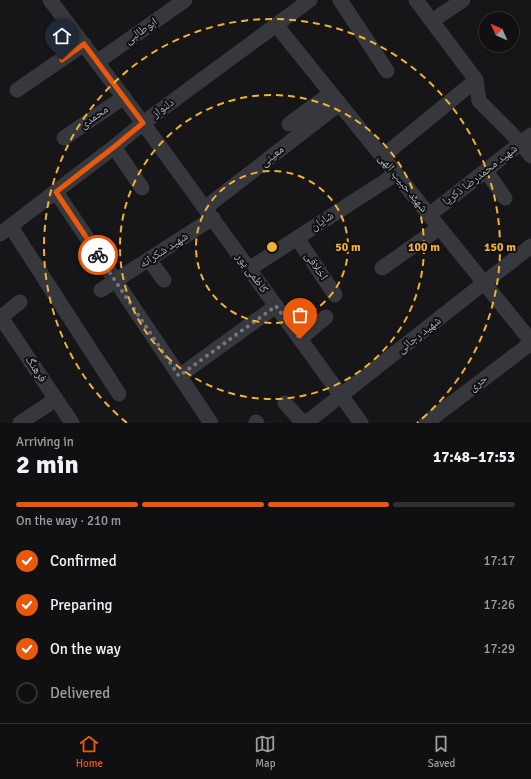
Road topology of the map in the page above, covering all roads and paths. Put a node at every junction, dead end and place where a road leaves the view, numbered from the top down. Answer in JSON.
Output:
{"nodes":[{"id":1,"x":50,"y":0,"type":"edge"},
{"id":2,"x":184,"y":0,"type":"edge"},
{"id":3,"x":310,"y":0,"type":"edge"},
{"id":4,"x":340,"y":0,"type":"edge"},
{"id":5,"x":416,"y":0,"type":"edge"},
{"id":6,"x":463,"y":0,"type":"edge"},
{"id":7,"x":432,"y":21,"type":"junction"},
{"id":8,"x":276,"y":25,"type":"junction"},
{"id":9,"x":84,"y":44,"type":"junction"},
{"id":10,"x":97,"y":62,"type":"junction"},
{"id":11,"x":387,"y":71,"type":"dead end"},
{"id":12,"x":476,"y":80,"type":"junction"},
{"id":13,"x":17,"y":90,"type":"dead end"},
{"id":14,"x":124,"y":97,"type":"junction"},
{"id":15,"x":335,"y":98,"type":"junction"},
{"id":16,"x":143,"y":123,"type":"junction"},
{"id":17,"x":289,"y":124,"type":"dead end"},
{"id":18,"x":64,"y":138,"type":"dead end"},
{"id":19,"x":526,"y":139,"type":"edge"},
{"id":20,"x":114,"y":147,"type":"junction"},
{"id":21,"x":531,"y":156,"type":"edge"},
{"id":22,"x":382,"y":157,"type":"junction"},
{"id":23,"x":486,"y":171,"type":"junction"},
{"id":24,"x":396,"y":174,"type":"junction"},
{"id":25,"x":142,"y":188,"type":"dead end"},
{"id":26,"x":56,"y":192,"type":"junction"},
{"id":27,"x":505,"y":198,"type":"dead end"},
{"id":28,"x":209,"y":213,"type":"junction"},
{"id":29,"x":429,"y":215,"type":"junction"},
{"id":30,"x":439,"y":228,"type":"junction"},
{"id":31,"x":5,"y":230,"type":"edge"},
{"id":32,"x":297,"y":238,"type":"junction"},
{"id":33,"x":531,"y":246,"type":"edge"},
{"id":34,"x":149,"y":260,"type":"junction"},
{"id":35,"x":382,"y":268,"type":"dead end"},
{"id":36,"x":249,"y":269,"type":"junction"},
{"id":37,"x":164,"y":280,"type":"dead end"},
{"id":38,"x":115,"y":281,"type":"junction"},
{"id":39,"x":484,"y":283,"type":"junction"},
{"id":40,"x":101,"y":290,"type":"dead end"},
{"id":41,"x":335,"y":294,"type":"dead end"},
{"id":42,"x":20,"y":302,"type":"dead end"},
{"id":43,"x":276,"y":306,"type":"junction"},
{"id":44,"x":326,"y":317,"type":"dead end"},
{"id":45,"x":2,"y":324,"type":"edge"},
{"id":46,"x":300,"y":339,"type":"junction"},
{"id":47,"x":531,"y":342,"type":"edge"},
{"id":48,"x":179,"y":376,"type":"junction"},
{"id":49,"x":119,"y":394,"type":"dead end"},
{"id":50,"x":341,"y":396,"type":"junction"},
{"id":51,"x":56,"y":399,"type":"junction"},
{"id":52,"x":285,"y":402,"type":"dead end"},
{"id":53,"x":20,"y":423,"type":"edge"},
{"id":54,"x":72,"y":423,"type":"edge"},
{"id":55,"x":211,"y":423,"type":"edge"},
{"id":56,"x":303,"y":423,"type":"edge"},
{"id":57,"x":306,"y":423,"type":"edge"},
{"id":58,"x":361,"y":423,"type":"edge"},
{"id":59,"x":426,"y":423,"type":"edge"}],
"edges":[{"from":1,"to":9,"type":"street","name":"کاظمی پور"},
{"from":2,"to":10,"type":"street","name":"ابوطالبی"},
{"from":3,"to":8,"type":"street","name":"دلنواز"},
{"from":4,"to":11,"type":"street"},
{"from":5,"to":7,"type":"street"},
{"from":6,"to":7,"type":"street"},
{"from":7,"to":12,"type":"street"},
{"from":8,"to":15,"type":"street","name":"شهید حبیب الهی"},
{"from":8,"to":16,"type":"street","name":"دلنواز"},
{"from":9,"to":10,"type":"street","name":"کاظمی پور"},
{"from":9,"to":13,"type":"street"},
{"from":10,"to":14,"type":"street","name":"کاظمی پور"},
{"from":12,"to":19,"type":"street"},
{"from":12,"to":22,"type":"street"},
{"from":14,"to":16,"type":"street","name":"کاظمی پور"},
{"from":14,"to":18,"type":"street","name":"محمدی"},
{"from":15,"to":17,"type":"street"},
{"from":15,"to":22,"type":"street","name":"شهید حبیب الهی"},
{"from":15,"to":28,"type":"street","name":"معینی"},
{"from":16,"to":20,"type":"street","name":"دلنواز"},
{"from":16,"to":28,"type":"street","name":"کاظمی پور"},
{"from":19,"to":21,"type":"street"},
{"from":19,"to":23,"type":"street","name":"شهید محمدرضا ذکریا"},
{"from":20,"to":25,"type":"street"},
{"from":20,"to":26,"type":"street","name":"دلنواز"},
{"from":22,"to":24,"type":"street","name":"شهید حبیب الهی"},
{"from":23,"to":27,"type":"street"},
{"from":23,"to":29,"type":"street","name":"شهید محمدرضا ذکریا"},
{"from":24,"to":29,"type":"street","name":"شهید حبیب الهی"},
{"from":24,"to":32,"type":"street","name":"شایان"},
{"from":26,"to":31,"type":"street","name":"دلنواز"},
{"from":26,"to":38,"type":"street"},
{"from":28,"to":34,"type":"street","name":"شهید شکرانه"},
{"from":28,"to":36,"type":"street","name":"کاظمی پور"},
{"from":29,"to":30,"type":"street","name":"شهید حبیب الهی"},
{"from":30,"to":35,"type":"street"},
{"from":30,"to":39,"type":"street","name":"شهید حبیب الهی"},
{"from":31,"to":49,"type":"street"},
{"from":32,"to":36,"type":"street","name":"شایان"},
{"from":32,"to":41,"type":"street","name":"اخلاقی"},
{"from":33,"to":39,"type":"street","name":"شهید رجائی"},
{"from":34,"to":37,"type":"street"},
{"from":34,"to":38,"type":"street","name":"شهید شکرانه"},
{"from":36,"to":43,"type":"street","name":"کاظمی پور"},
{"from":38,"to":40,"type":"street","name":"شهید شکرانه"},
{"from":38,"to":48,"type":"street"},
{"from":39,"to":47,"type":"street","name":"شهید حبیب الهی"},
{"from":39,"to":50,"type":"street","name":"شهید رجائی"},
{"from":42,"to":45,"type":"street"},
{"from":43,"to":46,"type":"street","name":"کاظمی پور"},
{"from":43,"to":48,"type":"street"},
{"from":44,"to":46,"type":"street"},
{"from":45,"to":51,"type":"street","name":"فرهنگ"},
{"from":46,"to":50,"type":"street","name":"کاظمی پور"},
{"from":47,"to":59,"type":"street","name":"حری"},
{"from":48,"to":55,"type":"street"},
{"from":50,"to":57,"type":"street","name":"شهید رجائی"},
{"from":50,"to":58,"type":"street","name":"کاظمی پور"},
{"from":51,"to":53,"type":"street"},
{"from":51,"to":54,"type":"street","name":"فرهنگ"},
{"from":52,"to":56,"type":"street"}]}
